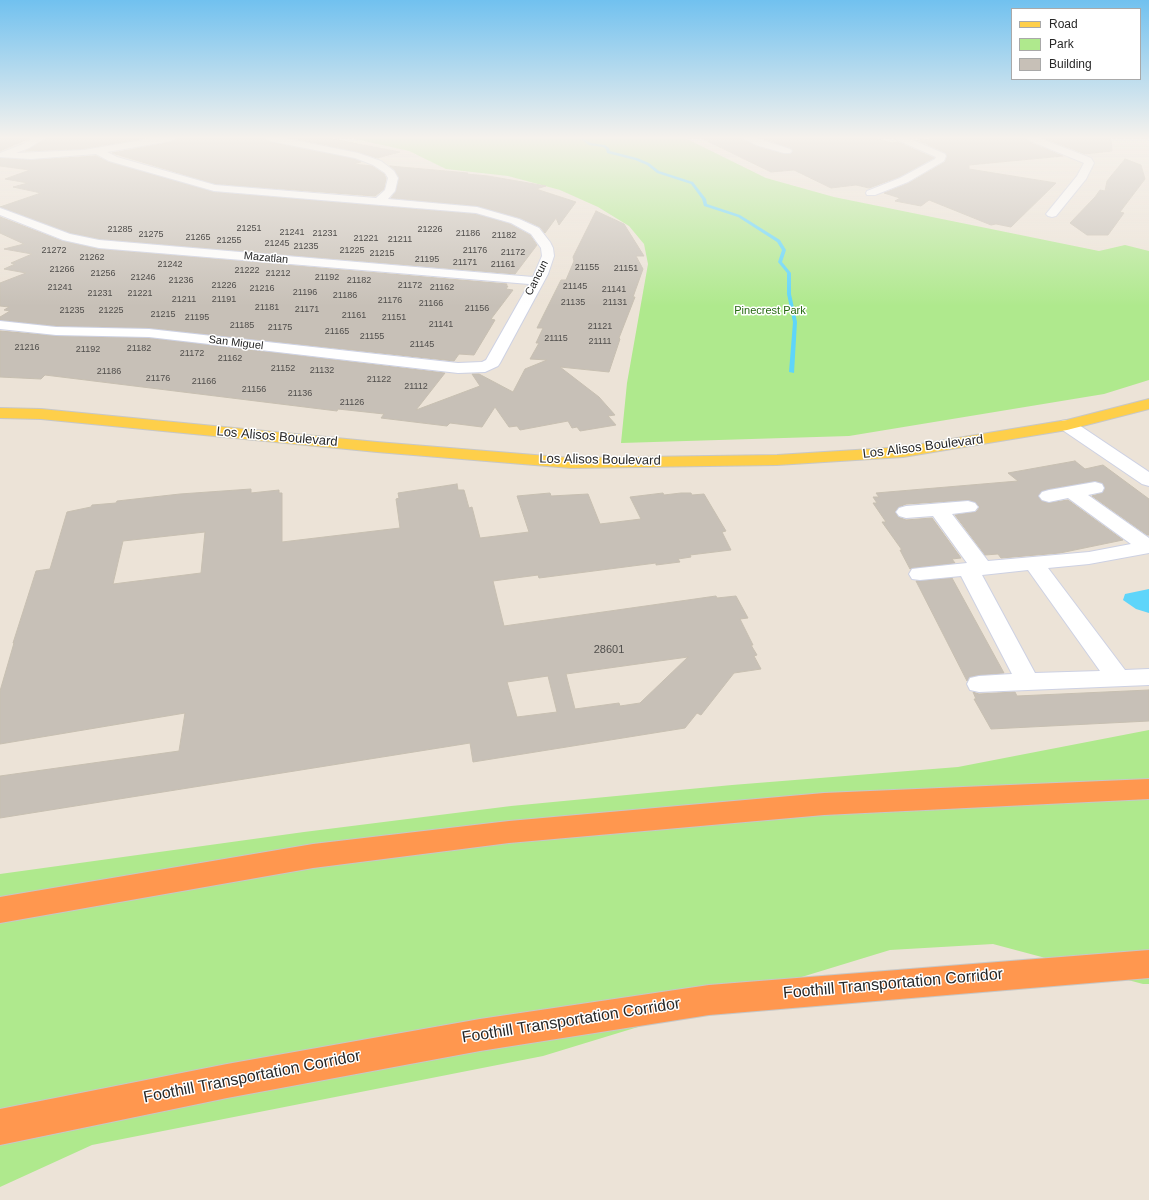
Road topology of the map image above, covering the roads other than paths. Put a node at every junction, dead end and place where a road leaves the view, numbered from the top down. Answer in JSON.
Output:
{"nodes":[{"id":1,"x":270,"y":194,"type":"edge"},
{"id":2,"x":387,"y":194,"type":"edge"},
{"id":3,"x":1068,"y":194,"type":"edge"},
{"id":4,"x":380,"y":202,"type":"junction"},
{"id":5,"x":0,"y":210,"type":"edge"},
{"id":6,"x":1052,"y":214,"type":"dead end"},
{"id":7,"x":537,"y":281,"type":"junction"},
{"id":8,"x":0,"y":326,"type":"edge"},
{"id":9,"x":472,"y":368,"type":"joint"},
{"id":10,"x":1149,"y":404,"type":"edge"},
{"id":11,"x":0,"y":413,"type":"edge"},
{"id":12,"x":1075,"y":423,"type":"junction"},
{"id":13,"x":1149,"y":463,"type":"edge"},
{"id":14,"x":1149,"y":480,"type":"edge"},
{"id":15,"x":1095,"y":488,"type":"dead end"},
{"id":16,"x":1072,"y":492,"type":"junction"},
{"id":17,"x":1049,"y":496,"type":"dead end"},
{"id":18,"x":968,"y":507,"type":"dead end"},
{"id":19,"x":938,"y":510,"type":"junction"},
{"id":20,"x":906,"y":512,"type":"dead end"},
{"id":21,"x":1148,"y":547,"type":"edge"},
{"id":22,"x":1033,"y":563,"type":"junction"},
{"id":23,"x":975,"y":569,"type":"junction"},
{"id":24,"x":920,"y":574,"type":"dead end"},
{"id":25,"x":1149,"y":677,"type":"edge"},
{"id":26,"x":1119,"y":679,"type":"junction"},
{"id":27,"x":1028,"y":682,"type":"junction"},
{"id":28,"x":979,"y":684,"type":"dead end"},
{"id":29,"x":1149,"y":789,"type":"edge"},
{"id":30,"x":0,"y":910,"type":"edge"},
{"id":31,"x":1149,"y":964,"type":"edge"},
{"id":32,"x":0,"y":1127,"type":"edge"}],
"edges":[{"from":1,"to":4,"type":"street","name":"Cancun"},
{"from":2,"to":4,"type":"street"},
{"from":3,"to":6,"type":"street"},
{"from":4,"to":7,"type":"street","name":"Cancun"},
{"from":5,"to":7,"type":"street","name":"Mazatlan"},
{"from":7,"to":9,"type":"street","name":"Cancun"},
{"from":8,"to":9,"type":"street","name":"San Miguel"},
{"from":10,"to":12,"type":"main road","name":"Los Alisos Boulevard"},
{"from":11,"to":12,"type":"main road","name":"Los Alisos Boulevard"},
{"from":12,"to":13,"type":"street"},
{"from":12,"to":14,"type":"street"},
{"from":15,"to":16,"type":"street"},
{"from":16,"to":17,"type":"street"},
{"from":16,"to":21,"type":"street"},
{"from":18,"to":19,"type":"street"},
{"from":19,"to":20,"type":"street"},
{"from":19,"to":23,"type":"street"},
{"from":21,"to":22,"type":"street"},
{"from":22,"to":23,"type":"street"},
{"from":22,"to":26,"type":"street"},
{"from":23,"to":24,"type":"street"},
{"from":23,"to":27,"type":"street"},
{"from":25,"to":26,"type":"street"},
{"from":26,"to":27,"type":"street"},
{"from":27,"to":28,"type":"street"},
{"from":29,"to":30,"type":"highway"},
{"from":31,"to":32,"type":"highway","name":"Foothill Transportation Corridor"}]}
